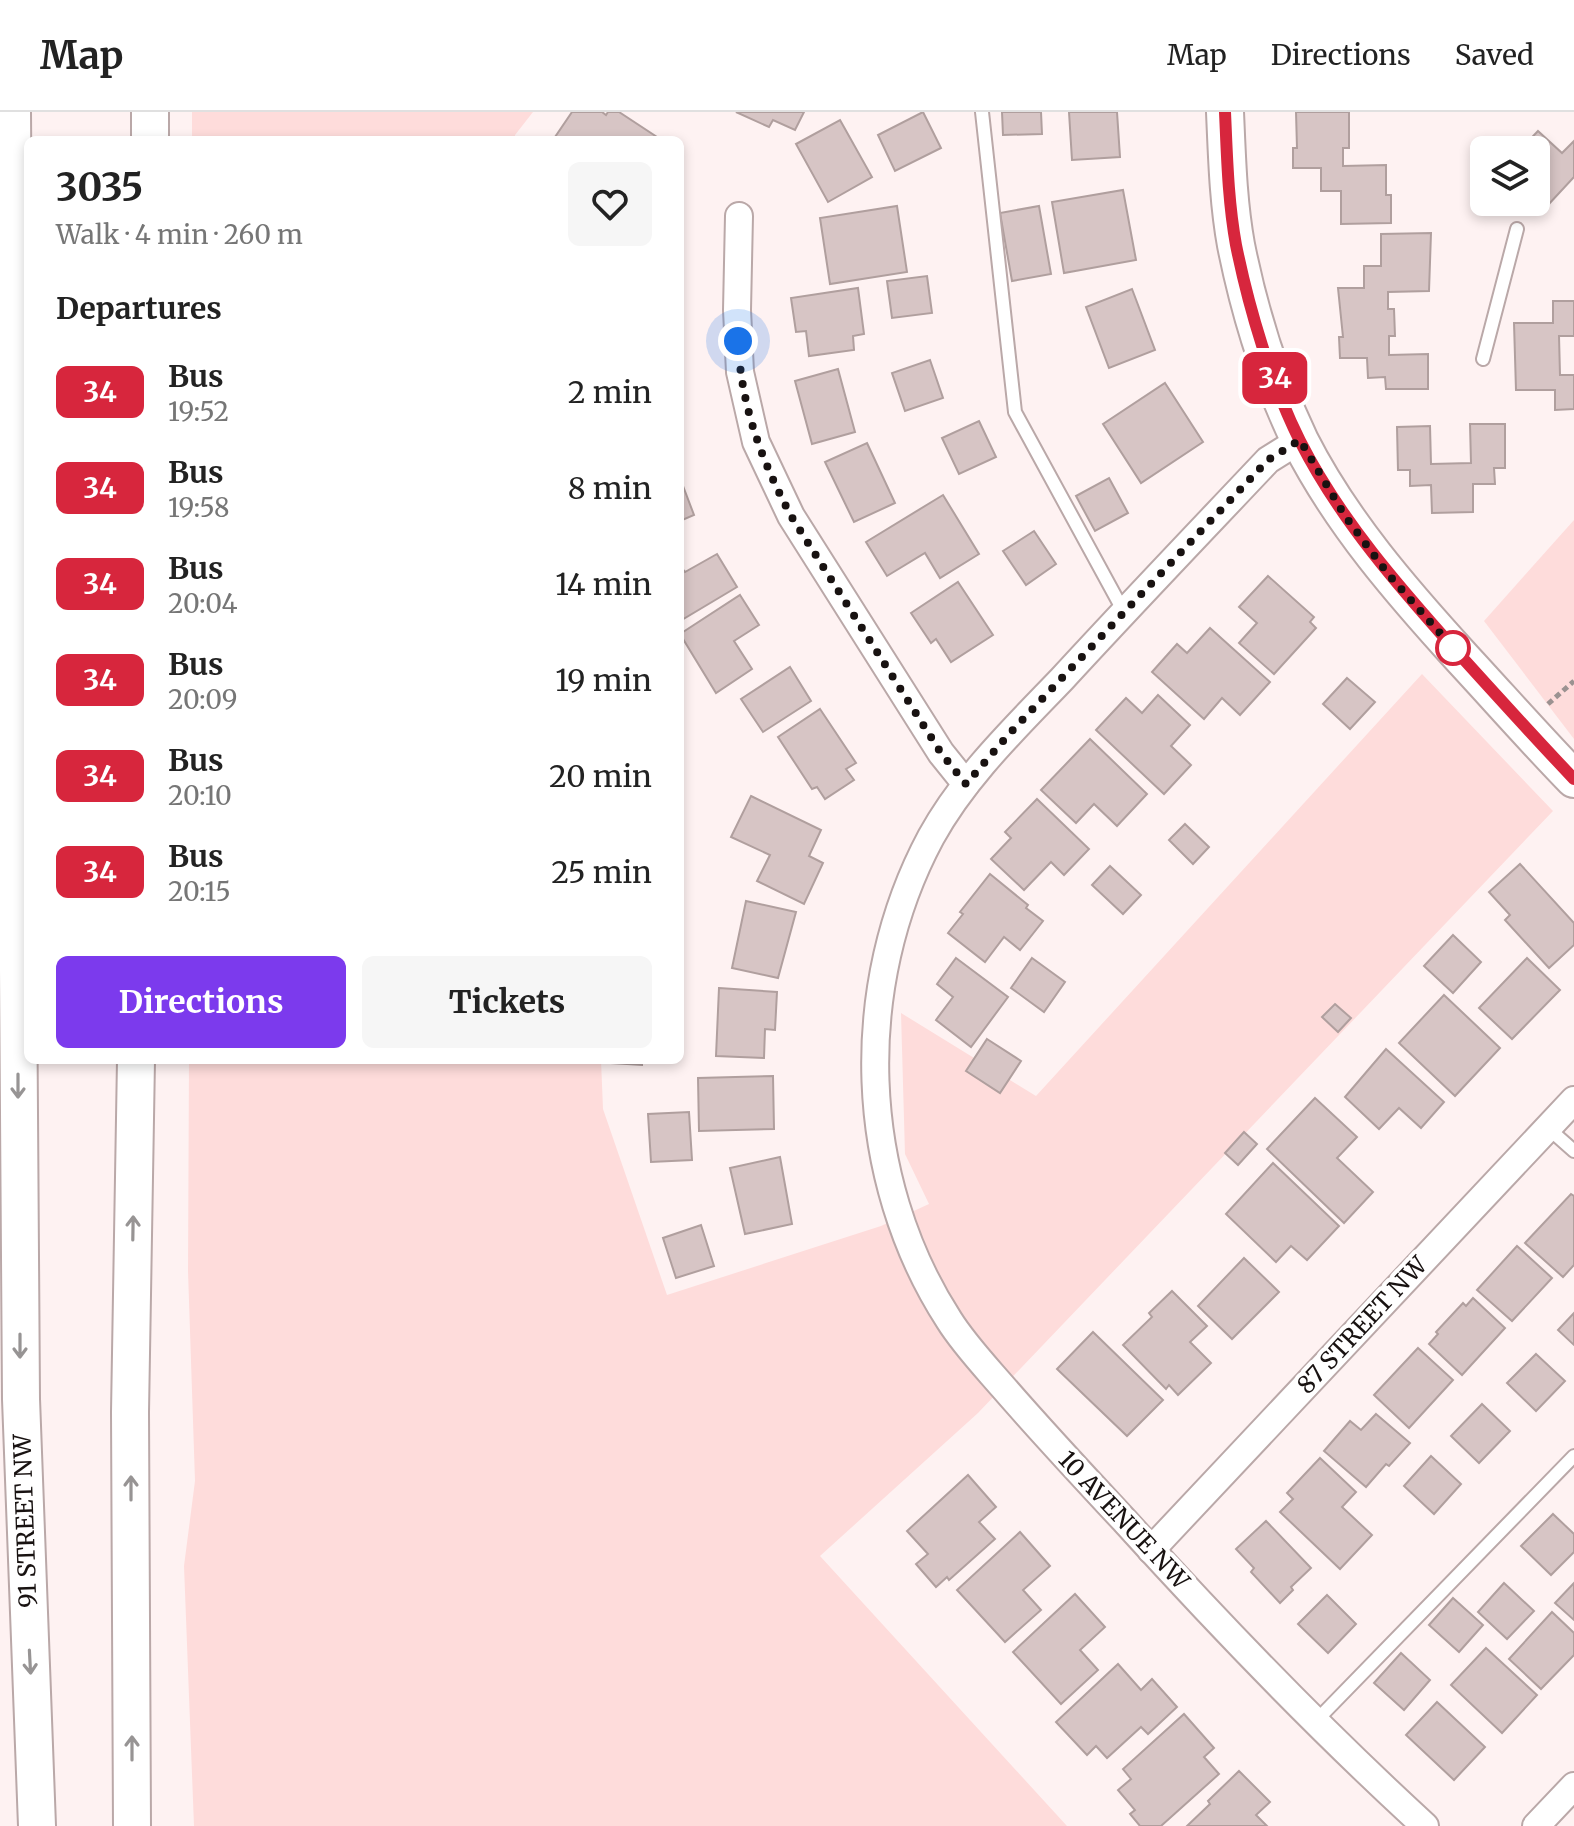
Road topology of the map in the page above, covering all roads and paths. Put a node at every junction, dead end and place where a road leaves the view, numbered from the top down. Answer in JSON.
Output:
{"nodes":[{"id":1,"x":12,"y":112,"type":"edge"},
{"id":2,"x":150,"y":112,"type":"edge"},
{"id":3,"x":982,"y":112,"type":"edge"},
{"id":4,"x":1225,"y":112,"type":"edge"},
{"id":5,"x":150,"y":136,"type":"edge"},
{"id":6,"x":739,"y":216,"type":"dead end"},
{"id":7,"x":1517,"y":229,"type":"dead end"},
{"id":8,"x":1483,"y":359,"type":"dead end"},
{"id":9,"x":1300,"y":440,"type":"junction"},
{"id":10,"x":1124,"y":612,"type":"junction"},
{"id":11,"x":1574,"y":681,"type":"edge"},
{"id":12,"x":1548,"y":704,"type":"dead end"},
{"id":13,"x":1566,"y":766,"type":"edge"},
{"id":14,"x":966,"y":784,"type":"junction"},
{"id":15,"x":136,"y":1064,"type":"edge"},
{"id":16,"x":1574,"y":1100,"type":"edge"},
{"id":17,"x":1548,"y":1128,"type":"junction"},
{"id":18,"x":1574,"y":1151,"type":"edge"},
{"id":19,"x":1574,"y":1456,"type":"edge"},
{"id":20,"x":1151,"y":1550,"type":"junction"},
{"id":21,"x":1314,"y":1723,"type":"junction"},
{"id":22,"x":1574,"y":1786,"type":"edge"},
{"id":23,"x":37,"y":1826,"type":"edge"},
{"id":24,"x":132,"y":1826,"type":"edge"},
{"id":25,"x":1425,"y":1826,"type":"edge"},
{"id":26,"x":1536,"y":1826,"type":"edge"}],
"edges":[{"from":1,"to":23,"type":"main road","name":"91 STREET NW","one_way":true},
{"from":2,"to":5,"type":"main road"},
{"from":3,"to":10,"type":"lane"},
{"from":4,"to":9,"type":"main road"},
{"from":6,"to":14,"type":"street"},
{"from":7,"to":8,"type":"lane"},
{"from":9,"to":10,"type":"street","name":"10 AVENUE NW"},
{"from":9,"to":13,"type":"main road"},
{"from":10,"to":14,"type":"street","name":"10 AVENUE NW"},
{"from":11,"to":12,"type":"path"},
{"from":14,"to":20,"type":"street","name":"10 AVENUE NW"},
{"from":24,"to":15,"type":"main road","one_way":true},
{"from":16,"to":17,"type":"street","name":"87 STREET NW"},
{"from":17,"to":18,"type":"lane"},
{"from":17,"to":20,"type":"street","name":"87 STREET NW"},
{"from":19,"to":21,"type":"lane"},
{"from":20,"to":21,"type":"street","name":"10 AVENUE NW"},
{"from":21,"to":25,"type":"street","name":"10 AVENUE NW"},
{"from":22,"to":26,"type":"street"}]}
